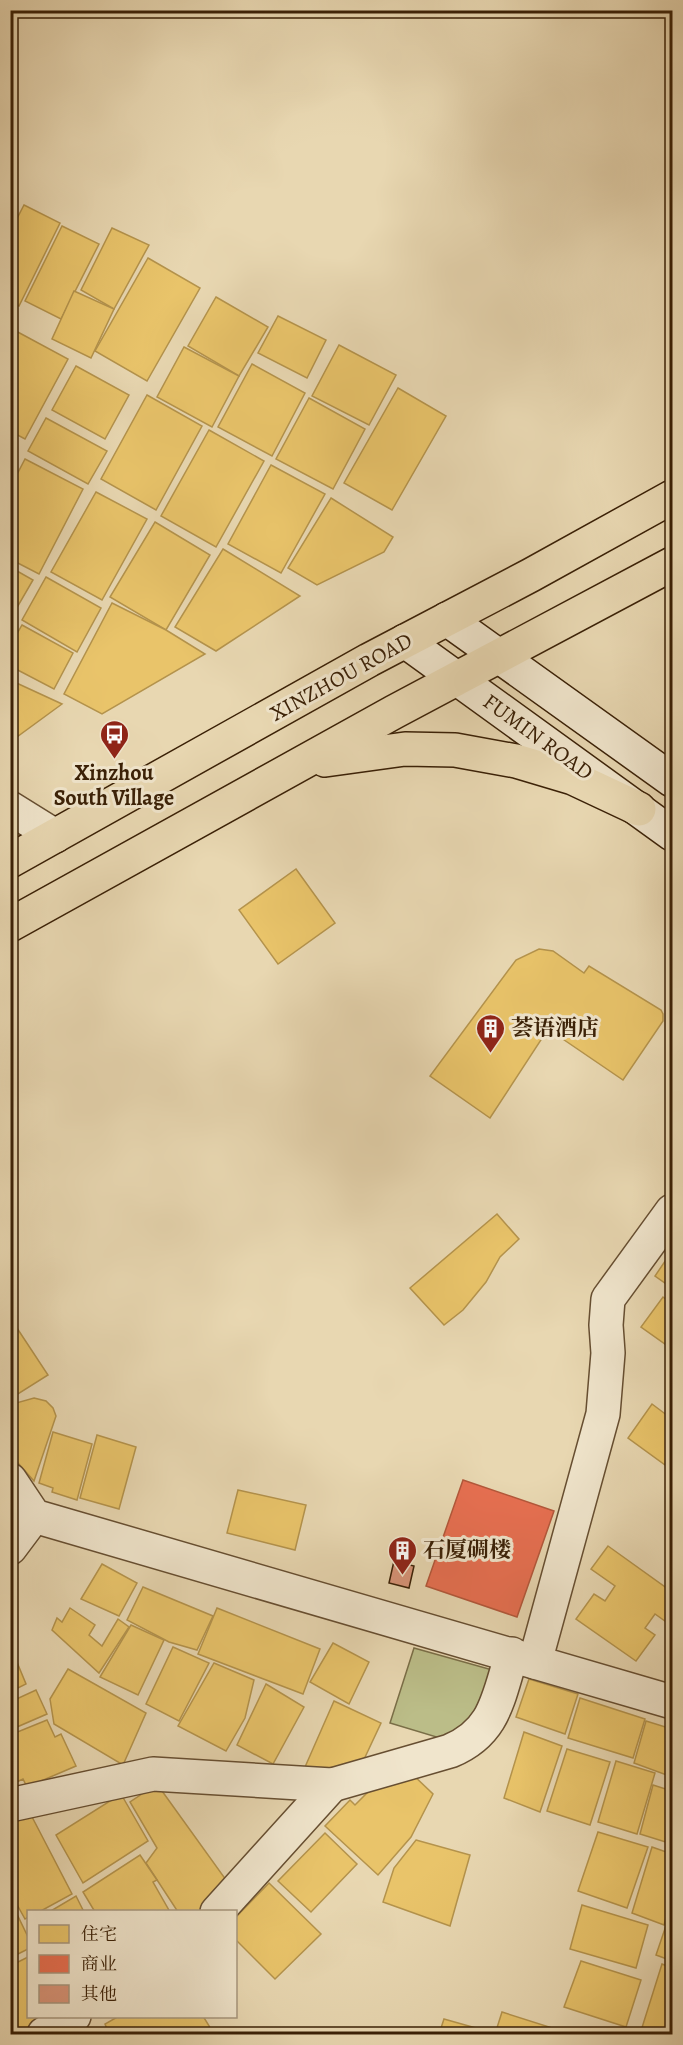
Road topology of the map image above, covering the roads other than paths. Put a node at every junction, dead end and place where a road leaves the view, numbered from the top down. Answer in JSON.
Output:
{"nodes":[{"id":1,"x":672,"y":496,"type":"edge"},
{"id":2,"x":672,"y":564,"type":"edge"},
{"id":3,"x":447,"y":619,"type":"junction"},
{"id":4,"x":405,"y":641,"type":"junction"},
{"id":5,"x":499,"y":657,"type":"junction"},
{"id":6,"x":457,"y":679,"type":"junction"},
{"id":7,"x":297,"y":766,"type":"junction"},
{"id":8,"x":672,"y":780,"type":"edge"},
{"id":9,"x":10,"y":808,"type":"edge"},
{"id":10,"x":639,"y":809,"type":"junction"},
{"id":11,"x":672,"y":834,"type":"edge"},
{"id":12,"x":55,"y":836,"type":"junction"},
{"id":13,"x":10,"y":861,"type":"edge"},
{"id":14,"x":10,"y":925,"type":"edge"},
{"id":15,"x":672,"y":1211,"type":"edge"},
{"id":16,"x":10,"y":1480,"type":"edge"},
{"id":17,"x":34,"y":1516,"type":"junction"},
{"id":18,"x":10,"y":1548,"type":"edge"},
{"id":19,"x":524,"y":1658,"type":"junction"},
{"id":20,"x":672,"y":1702,"type":"edge"},
{"id":21,"x":332,"y":1785,"type":"junction"},
{"id":22,"x":10,"y":1805,"type":"edge"},
{"id":23,"x":218,"y":1910,"type":"edge"},
{"id":24,"x":71,"y":2018,"type":"edge"},
{"id":25,"x":44,"y":2034,"type":"edge"}],
"edges":[{"from":1,"to":3,"type":"main road","name":"XINZHOU ROAD"},
{"from":2,"to":5,"type":"main road"},
{"from":3,"to":4,"type":"main road","name":"XINZHOU ROAD"},
{"from":3,"to":5,"type":"street","name":"FUMIN ROAD"},
{"from":4,"to":6,"type":"street","name":"FUMIN ROAD"},
{"from":4,"to":12,"type":"main road","name":"XINZHOU ROAD"},
{"from":5,"to":6,"type":"main road"},
{"from":5,"to":8,"type":"street","name":"FUMIN ROAD"},
{"from":6,"to":7,"type":"main road"},
{"from":6,"to":10,"type":"street","name":"FUMIN ROAD"},
{"from":7,"to":10,"type":"main road"},
{"from":7,"to":14,"type":"main road"},
{"from":9,"to":12,"type":"street"},
{"from":10,"to":11,"type":"street","name":"FUMIN ROAD"},
{"from":12,"to":13,"type":"main road","name":"XINZHOU ROAD"},
{"from":15,"to":19,"type":"street"},
{"from":16,"to":17,"type":"street"},
{"from":17,"to":18,"type":"street"},
{"from":17,"to":19,"type":"street"},
{"from":19,"to":20,"type":"street"},
{"from":19,"to":21,"type":"street"},
{"from":21,"to":22,"type":"street"},
{"from":21,"to":23,"type":"street"},
{"from":24,"to":25,"type":"street"}]}
